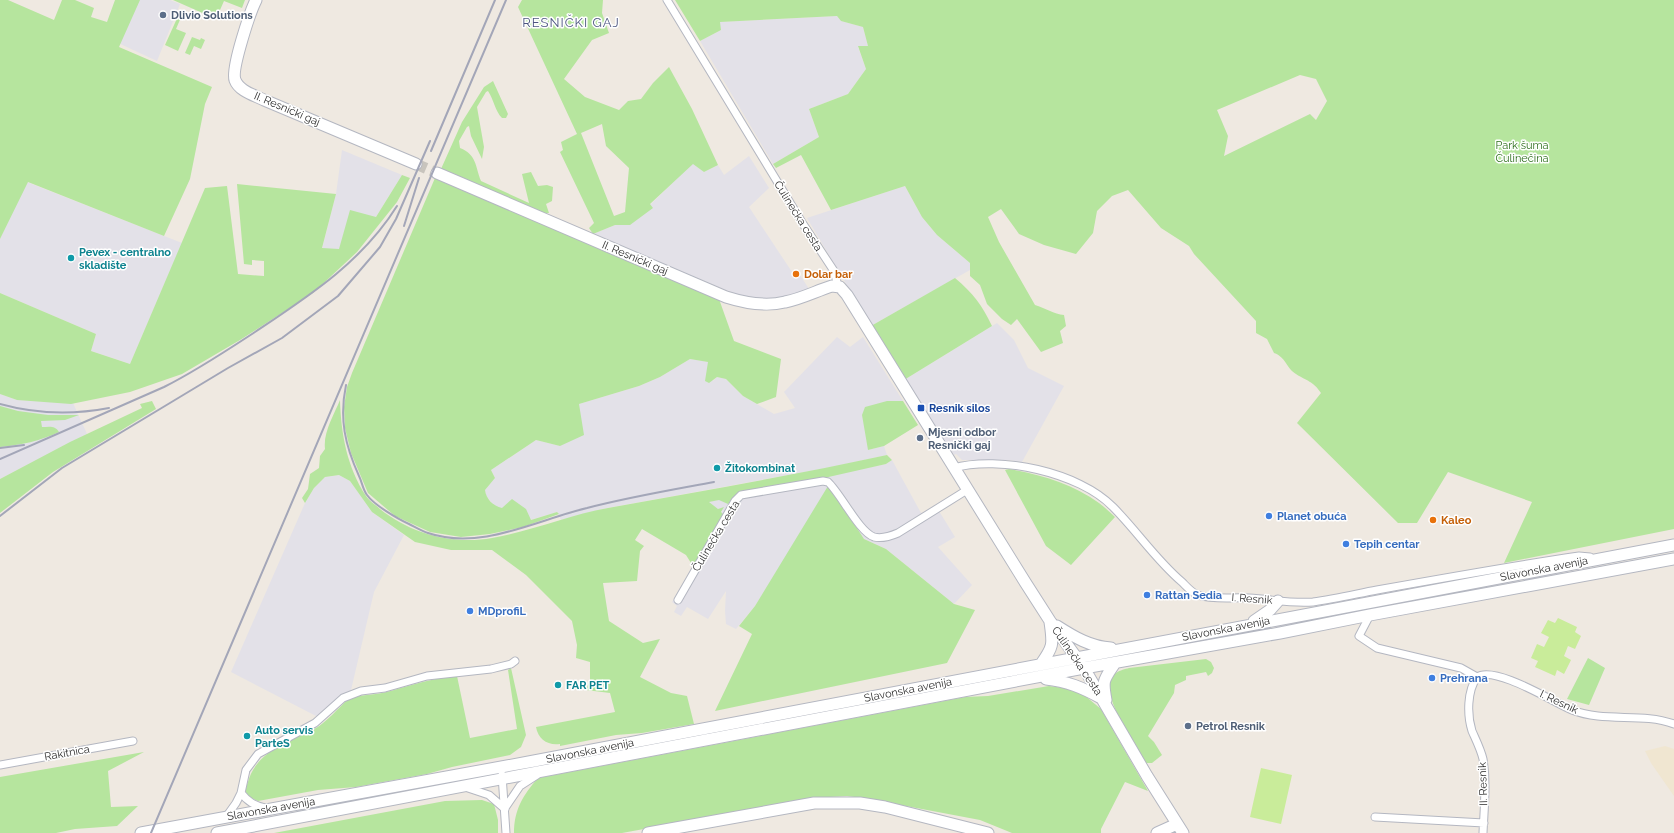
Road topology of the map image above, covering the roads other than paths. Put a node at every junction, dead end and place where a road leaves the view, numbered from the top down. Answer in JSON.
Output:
{"nodes":[{"id":1,"x":668,"y":0,"type":"edge"},
{"id":2,"x":255,"y":1,"type":"edge"},
{"id":3,"x":416,"y":164,"type":"tunnel mouth"},
{"id":4,"x":437,"y":173,"type":"tunnel mouth"},
{"id":5,"x":838,"y":286,"type":"junction"},
{"id":6,"x":953,"y":468,"type":"junction"},
{"id":7,"x":968,"y":490,"type":"junction"},
{"id":8,"x":1674,"y":545,"type":"edge"},
{"id":9,"x":1596,"y":559,"type":"junction"},
{"id":10,"x":1674,"y":559,"type":"edge"},
{"id":11,"x":678,"y":600,"type":"dead end"},
{"id":12,"x":1278,"y":601,"type":"junction"},
{"id":13,"x":1370,"y":615,"type":"junction"},
{"id":14,"x":1050,"y":621,"type":"junction"},
{"id":15,"x":1251,"y":624,"type":"junction"},
{"id":16,"x":1126,"y":649,"type":"junction"},
{"id":17,"x":1077,"y":658,"type":"junction"},
{"id":18,"x":515,"y":661,"type":"dead end"},
{"id":19,"x":1115,"y":663,"type":"junction"},
{"id":20,"x":1041,"y":664,"type":"junction"},
{"id":21,"x":1084,"y":668,"type":"junction"},
{"id":22,"x":1477,"y":677,"type":"junction"},
{"id":23,"x":1036,"y":679,"type":"junction"},
{"id":24,"x":1105,"y":703,"type":"junction"},
{"id":25,"x":1674,"y":724,"type":"edge"},
{"id":26,"x":133,"y":741,"type":"dead end"},
{"id":27,"x":0,"y":765,"type":"edge"},
{"id":28,"x":502,"y":767,"type":"junction"},
{"id":29,"x":541,"y":773,"type":"junction"},
{"id":30,"x":502,"y":779,"type":"junction"},
{"id":31,"x":464,"y":787,"type":"junction"},
{"id":32,"x":241,"y":793,"type":"junction"},
{"id":33,"x":268,"y":809,"type":"junction"},
{"id":34,"x":505,"y":809,"type":"junction"},
{"id":35,"x":226,"y":817,"type":"junction"},
{"id":36,"x":1375,"y":817,"type":"dead end"},
{"id":37,"x":1484,"y":823,"type":"junction"},
{"id":38,"x":688,"y":829,"type":"edge"},
{"id":39,"x":1180,"y":829,"type":"edge"},
{"id":40,"x":141,"y":833,"type":"edge"},
{"id":41,"x":217,"y":833,"type":"edge"},
{"id":42,"x":506,"y":833,"type":"edge"},
{"id":43,"x":648,"y":833,"type":"edge"},
{"id":44,"x":988,"y":833,"type":"edge"},
{"id":45,"x":1156,"y":833,"type":"edge"},
{"id":46,"x":1483,"y":833,"type":"edge"}],
"edges":[{"from":1,"to":5,"type":"street","name":"Čulinečka cesta"},
{"from":2,"to":3,"type":"main road","name":"II. Resnički gaj"},
{"from":4,"to":5,"type":"main road","name":"II. Resnički gaj"},
{"from":5,"to":6,"type":"main road","name":"Čulinečka cesta"},
{"from":6,"to":7,"type":"main road","name":"Čulinečka cesta"},
{"from":6,"to":12,"type":"street","name":"I. Resnik"},
{"from":7,"to":11,"type":"street","name":"Čulinečka cesta"},
{"from":7,"to":14,"type":"main road","name":"Čulinečka cesta"},
{"from":8,"to":9,"type":"main road","name":"Slavonska avenija"},
{"from":9,"to":12,"type":"street","name":"I. Resnik"},
{"from":9,"to":15,"type":"main road","name":"Slavonska avenija"},
{"from":10,"to":13,"type":"main road","name":"Slavonska avenija"},
{"from":12,"to":15,"type":"main road"},
{"from":13,"to":19,"type":"main road","name":"Slavonska avenija"},
{"from":13,"to":22,"type":"street","name":"I. Resnik"},
{"from":14,"to":16,"type":"main road"},
{"from":14,"to":17,"type":"main road","name":"Čulinečka cesta"},
{"from":14,"to":20,"type":"main road"},
{"from":15,"to":16,"type":"main road","name":"Slavonska avenija"},
{"from":16,"to":17,"type":"main road","name":"Slavonska avenija"},
{"from":17,"to":20,"type":"main road","name":"Slavonska avenija"},
{"from":17,"to":21,"type":"main road","name":"Čulinečka cesta"},
{"from":18,"to":32,"type":"street"},
{"from":19,"to":21,"type":"main road","name":"Slavonska avenija"},
{"from":19,"to":24,"type":"main road"},
{"from":20,"to":28,"type":"main road","name":"Slavonska avenija"},
{"from":21,"to":23,"type":"main road","name":"Slavonska avenija"},
{"from":21,"to":24,"type":"main road","name":"Čulinečka cesta"},
{"from":22,"to":25,"type":"street","name":"I. Resnik"},
{"from":22,"to":37,"type":"street","name":"II. Resnik"},
{"from":23,"to":24,"type":"main road"},
{"from":23,"to":29,"type":"main road","name":"Slavonska avenija"},
{"from":24,"to":39,"type":"main road","name":"Čulinečka cesta"},
{"from":26,"to":27,"type":"street","name":"Rakitnica"},
{"from":28,"to":30,"type":"street"},
{"from":28,"to":33,"type":"main road","name":"Slavonska avenija"},
{"from":29,"to":30,"type":"main road","name":"Slavonska avenija"},
{"from":29,"to":34,"type":"street","name":"Slavonska avenija"},
{"from":30,"to":31,"type":"main road","name":"Slavonska avenija"},
{"from":30,"to":34,"type":"street"},
{"from":31,"to":34,"type":"street","name":"Slavonska avenija"},
{"from":31,"to":41,"type":"main road","name":"Slavonska avenija"},
{"from":32,"to":33,"type":"street"},
{"from":32,"to":35,"type":"street"},
{"from":33,"to":35,"type":"main road","name":"Slavonska avenija"},
{"from":34,"to":42,"type":"street"},
{"from":35,"to":40,"type":"main road","name":"Slavonska avenija"},
{"from":36,"to":37,"type":"street","name":"II. Resnik"},
{"from":37,"to":46,"type":"street","name":"II. Resnik"},
{"from":38,"to":43,"type":"main road"},
{"from":38,"to":44,"type":"main road"},
{"from":39,"to":45,"type":"main road"}]}
